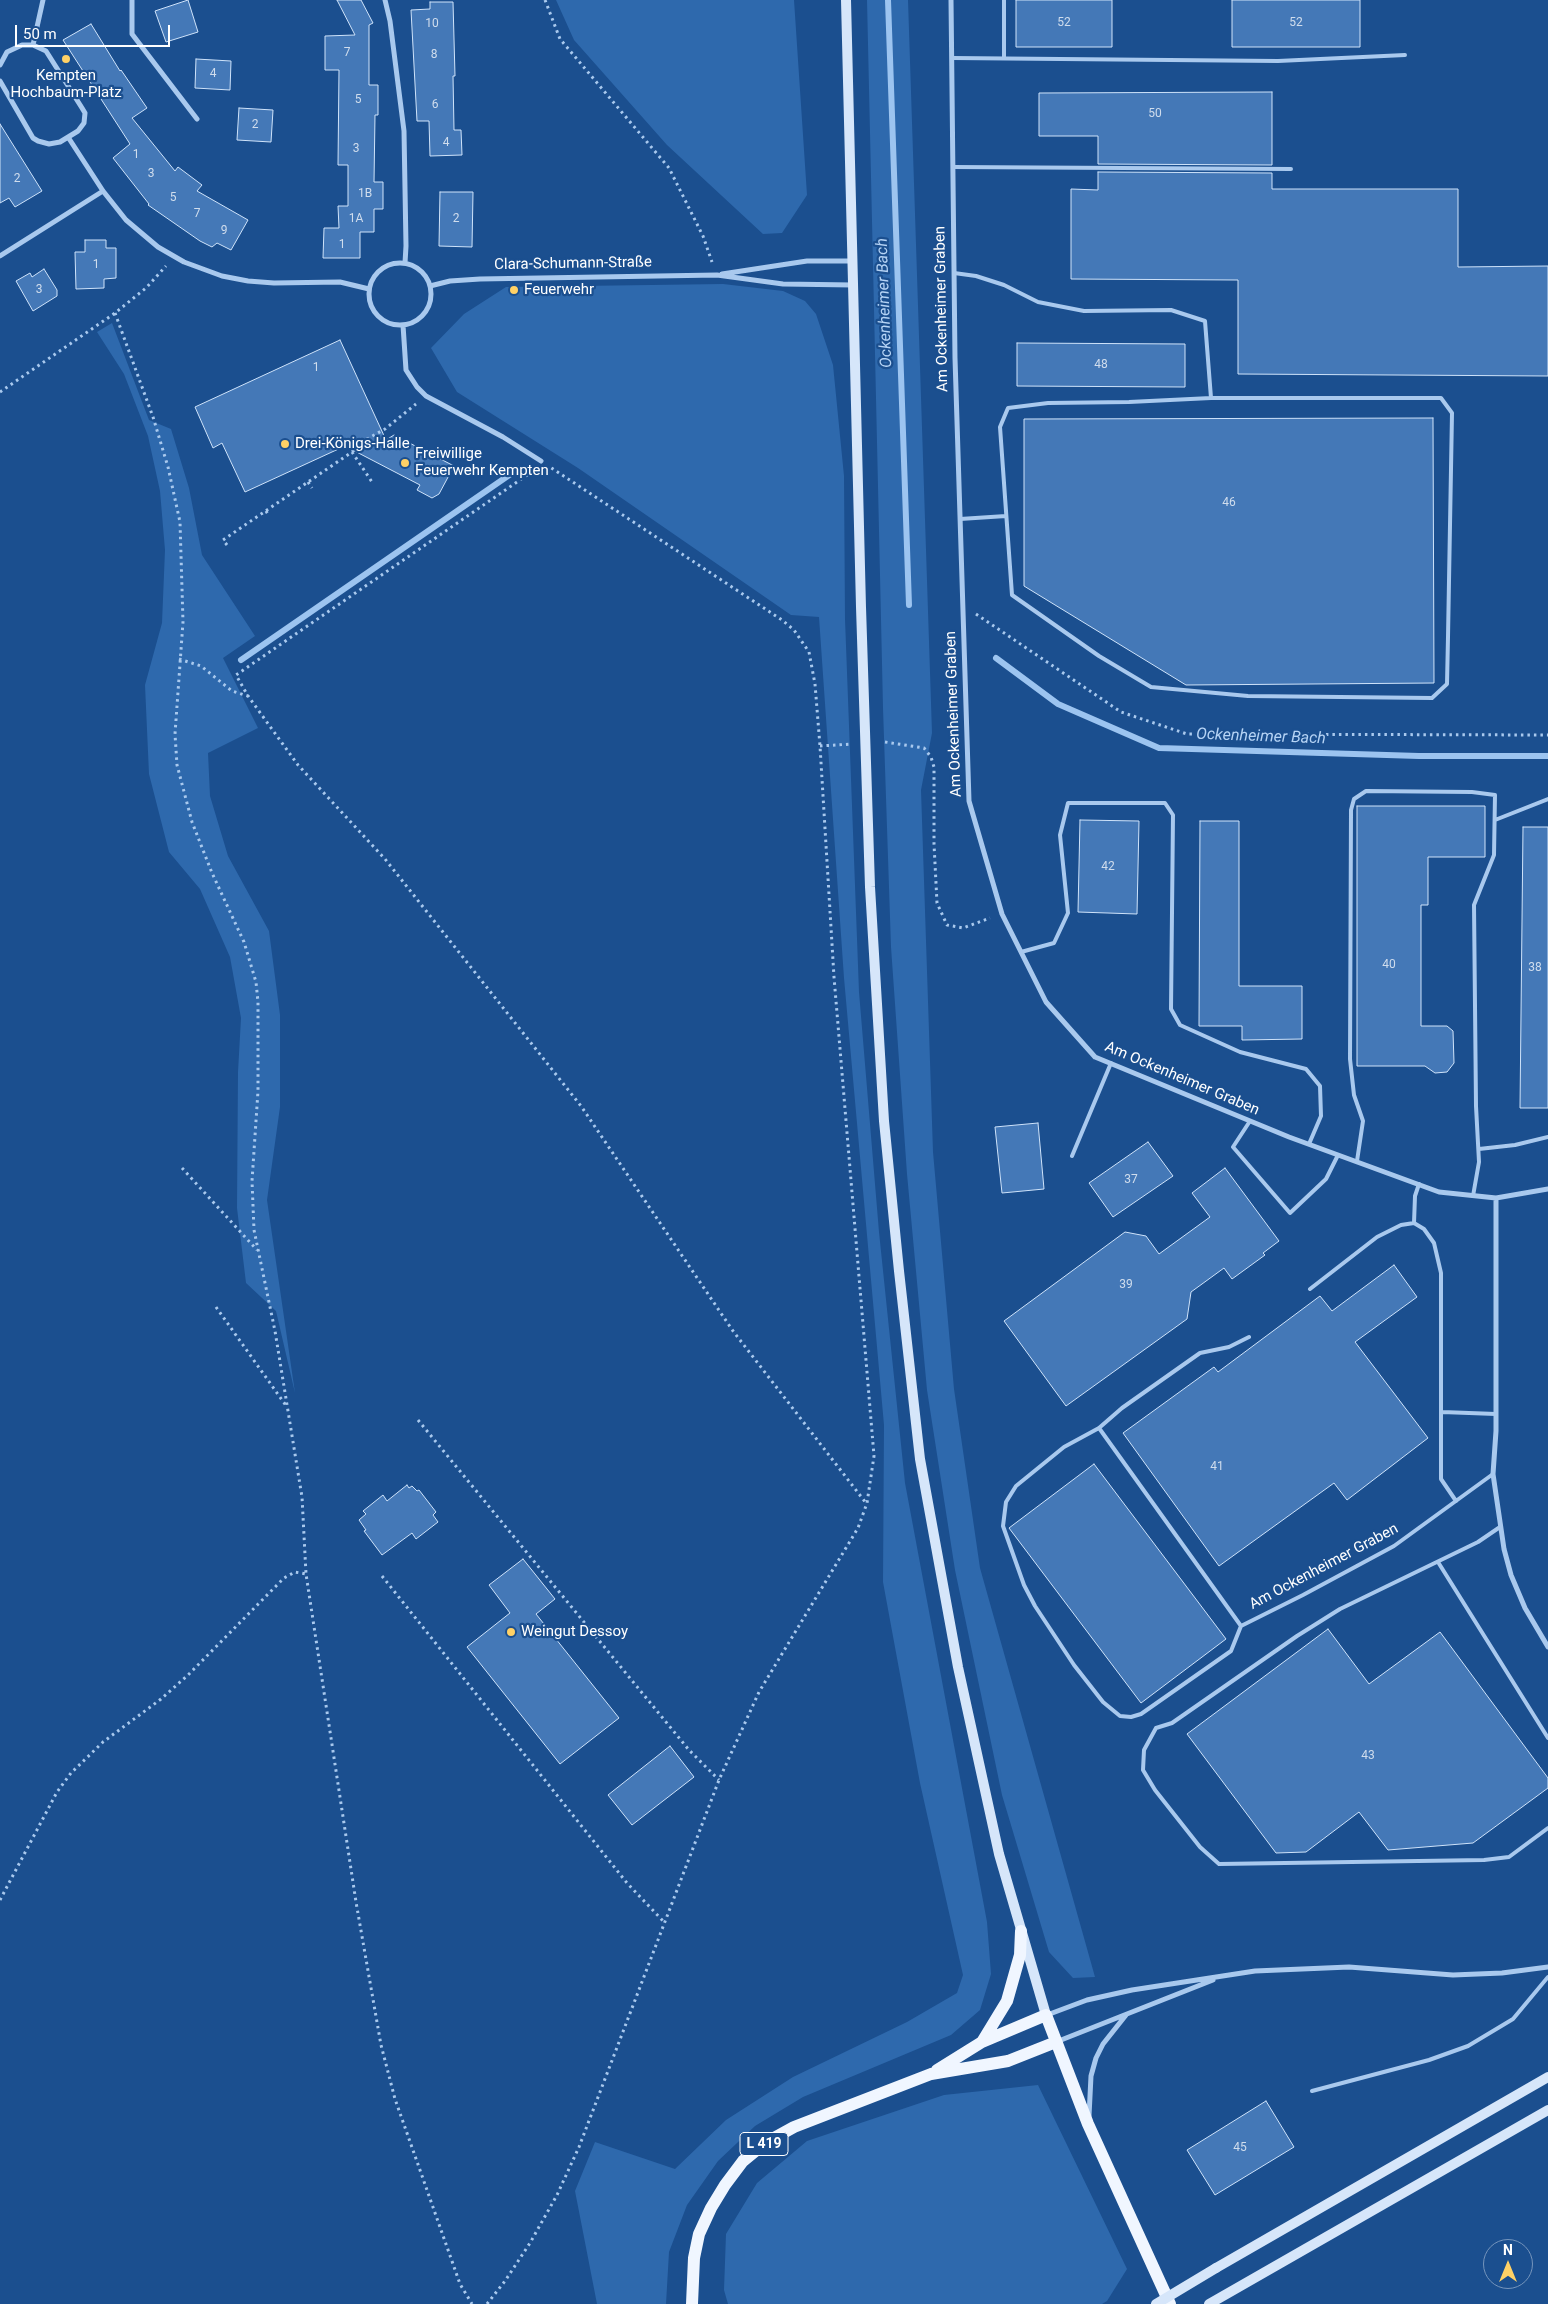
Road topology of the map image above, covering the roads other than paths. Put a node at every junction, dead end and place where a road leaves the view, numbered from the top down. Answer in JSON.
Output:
{"nodes":[{"id":1,"x":43,"y":0,"type":"edge"},
{"id":2,"x":132,"y":0,"type":"edge"},
{"id":3,"x":385,"y":0,"type":"edge"},
{"id":4,"x":846,"y":0,"type":"edge"},
{"id":5,"x":951,"y":0,"type":"edge"},
{"id":6,"x":1004,"y":0,"type":"edge"},
{"id":7,"x":32,"y":45,"type":"junction"},
{"id":8,"x":1405,"y":55,"type":"dead end"},
{"id":9,"x":952,"y":58,"type":"junction"},
{"id":10,"x":1004,"y":58,"type":"junction"},
{"id":11,"x":0,"y":65,"type":"edge"},
{"id":12,"x":0,"y":81,"type":"edge"},
{"id":13,"x":197,"y":119,"type":"dead end"},
{"id":14,"x":68,"y":137,"type":"junction"},
{"id":15,"x":953,"y":167,"type":"junction"},
{"id":16,"x":1291,"y":169,"type":"dead end"},
{"id":17,"x":103,"y":191,"type":"junction"},
{"id":18,"x":0,"y":256,"type":"edge"},
{"id":19,"x":852,"y":261,"type":"junction"},
{"id":20,"x":405,"y":263,"type":"junction"},
{"id":21,"x":717,"y":274,"type":"junction"},
{"id":22,"x":954,"y":274,"type":"junction"},
{"id":23,"x":852,"y":284,"type":"junction"},
{"id":24,"x":430,"y":286,"type":"junction"},
{"id":25,"x":369,"y":289,"type":"junction"},
{"id":26,"x":403,"y":325,"type":"junction"},
{"id":27,"x":1211,"y":398,"type":"junction"},
{"id":28,"x":542,"y":462,"type":"road end"},
{"id":29,"x":1006,"y":516,"type":"junction"},
{"id":30,"x":960,"y":519,"type":"junction"},
{"id":31,"x":1548,"y":799,"type":"edge"},
{"id":32,"x":1495,"y":820,"type":"junction"},
{"id":33,"x":1021,"y":952,"type":"junction"},
{"id":34,"x":1111,"y":1063,"type":"junction"},
{"id":35,"x":1250,"y":1121,"type":"junction"},
{"id":36,"x":1548,"y":1137,"type":"edge"},
{"id":37,"x":1310,"y":1144,"type":"junction"},
{"id":38,"x":1478,"y":1149,"type":"junction"},
{"id":39,"x":1338,"y":1155,"type":"junction"},
{"id":40,"x":1072,"y":1156,"type":"dead end"},
{"id":41,"x":1357,"y":1161,"type":"junction"},
{"id":42,"x":1419,"y":1184,"type":"junction"},
{"id":43,"x":1548,"y":1189,"type":"edge"},
{"id":44,"x":1473,"y":1196,"type":"junction"},
{"id":45,"x":1496,"y":1198,"type":"junction"},
{"id":46,"x":1414,"y":1223,"type":"junction"},
{"id":47,"x":1310,"y":1289,"type":"dead end"},
{"id":48,"x":1249,"y":1337,"type":"dead end"},
{"id":49,"x":1442,"y":1412,"type":"junction"},
{"id":50,"x":1496,"y":1414,"type":"junction"},
{"id":51,"x":1099,"y":1428,"type":"junction"},
{"id":52,"x":1493,"y":1474,"type":"junction"},
{"id":53,"x":1456,"y":1501,"type":"junction"},
{"id":54,"x":1500,"y":1527,"type":"junction"},
{"id":55,"x":1438,"y":1562,"type":"junction"},
{"id":56,"x":1241,"y":1626,"type":"junction"},
{"id":57,"x":1548,"y":1647,"type":"edge"},
{"id":58,"x":1548,"y":1738,"type":"edge"},
{"id":59,"x":1548,"y":1828,"type":"edge"},
{"id":60,"x":1021,"y":1931,"type":"junction"},
{"id":61,"x":1548,"y":1967,"type":"edge"},
{"id":62,"x":1221,"y":1977,"type":"junction"},
{"id":63,"x":1548,"y":1978,"type":"edge"},
{"id":64,"x":1046,"y":2015,"type":"junction"},
{"id":65,"x":1127,"y":2015,"type":"junction"},
{"id":66,"x":982,"y":2042,"type":"junction"},
{"id":67,"x":1056,"y":2042,"type":"junction"},
{"id":68,"x":931,"y":2074,"type":"junction"},
{"id":69,"x":1548,"y":2077,"type":"edge"},
{"id":70,"x":1312,"y":2091,"type":"dead end"},
{"id":71,"x":1548,"y":2110,"type":"edge"},
{"id":72,"x":1088,"y":2124,"type":"junction"},
{"id":73,"x":692,"y":2303,"type":"edge"},
{"id":74,"x":1156,"y":2304,"type":"edge"},
{"id":75,"x":1170,"y":2304,"type":"edge"},
{"id":76,"x":1209,"y":2304,"type":"edge"}],
"edges":[{"from":1,"to":7,"type":"street"},
{"from":2,"to":13,"type":"street"},
{"from":3,"to":20,"type":"street"},
{"from":4,"to":19,"type":"main road","number":"L 419"},
{"from":5,"to":9,"type":"street","name":"Am Ockenheimer Graben"},
{"from":6,"to":10,"type":"lane"},
{"from":7,"to":11,"type":"street"},
{"from":7,"to":14,"type":"street"},
{"from":8,"to":10,"type":"lane"},
{"from":9,"to":10,"type":"lane"},
{"from":9,"to":15,"type":"street","name":"Am Ockenheimer Graben"},
{"from":12,"to":14,"type":"street"},
{"from":14,"to":17,"type":"street"},
{"from":15,"to":16,"type":"lane"},
{"from":15,"to":22,"type":"street","name":"Am Ockenheimer Graben"},
{"from":17,"to":18,"type":"street"},
{"from":17,"to":25,"type":"street"},
{"from":19,"to":21,"type":"street","name":"Clara-Schumann-Straße"},
{"from":19,"to":23,"type":"main road","number":"L 419"},
{"from":20,"to":24,"type":"street"},
{"from":20,"to":25,"type":"street"},
{"from":21,"to":23,"type":"street","name":"Clara-Schumann-Straße"},
{"from":21,"to":24,"type":"street","name":"Clara-Schumann-Straße"},
{"from":22,"to":27,"type":"lane"},
{"from":22,"to":30,"type":"street","name":"Am Ockenheimer Graben"},
{"from":23,"to":60,"type":"main road","number":"L 419"},
{"from":24,"to":26,"type":"street"},
{"from":25,"to":26,"type":"street"},
{"from":26,"to":28,"type":"street"},
{"from":27,"to":29,"type":"lane"},
{"from":27,"to":29,"type":"lane"},
{"from":29,"to":30,"type":"lane"},
{"from":30,"to":33,"type":"street","name":"Am Ockenheimer Graben"},
{"from":31,"to":32,"type":"lane"},
{"from":32,"to":38,"type":"lane"},
{"from":32,"to":41,"type":"lane"},
{"from":33,"to":34,"type":"street","name":"Am Ockenheimer Graben"},
{"from":33,"to":37,"type":"lane"},
{"from":34,"to":35,"type":"street","name":"Am Ockenheimer Graben"},
{"from":34,"to":40,"type":"lane"},
{"from":35,"to":37,"type":"street","name":"Am Ockenheimer Graben"},
{"from":35,"to":39,"type":"lane"},
{"from":36,"to":38,"type":"lane"},
{"from":37,"to":39,"type":"street","name":"Am Ockenheimer Graben"},
{"from":38,"to":44,"type":"lane"},
{"from":39,"to":41,"type":"street","name":"Am Ockenheimer Graben"},
{"from":41,"to":42,"type":"street","name":"Am Ockenheimer Graben"},
{"from":42,"to":44,"type":"street","name":"Am Ockenheimer Graben"},
{"from":42,"to":46,"type":"lane"},
{"from":43,"to":45,"type":"street","name":"Am Ockenheimer Graben"},
{"from":44,"to":45,"type":"street","name":"Am Ockenheimer Graben"},
{"from":45,"to":50,"type":"street"},
{"from":46,"to":47,"type":"lane"},
{"from":46,"to":49,"type":"lane"},
{"from":48,"to":51,"type":"lane"},
{"from":49,"to":50,"type":"lane"},
{"from":49,"to":53,"type":"lane"},
{"from":50,"to":52,"type":"street"},
{"from":51,"to":56,"type":"lane","name":"Am Ockenheimer Graben"},
{"from":51,"to":56,"type":"lane"},
{"from":52,"to":53,"type":"lane","name":"Am Ockenheimer Graben"},
{"from":52,"to":54,"type":"street"},
{"from":53,"to":56,"type":"lane","name":"Am Ockenheimer Graben"},
{"from":54,"to":55,"type":"lane"},
{"from":54,"to":57,"type":"street"},
{"from":55,"to":58,"type":"lane"},
{"from":55,"to":59,"type":"lane"},
{"from":60,"to":64,"type":"main road","number":"L 419"},
{"from":60,"to":66,"type":"main road","number":"L 419"},
{"from":61,"to":62,"type":"street"},
{"from":62,"to":64,"type":"street"},
{"from":62,"to":65,"type":"street"},
{"from":63,"to":70,"type":"lane"},
{"from":64,"to":66,"type":"main road","number":"L 419"},
{"from":64,"to":67,"type":"main road","number":"L 419"},
{"from":65,"to":67,"type":"street"},
{"from":65,"to":72,"type":"street"},
{"from":66,"to":68,"type":"main road","number":"L 419"},
{"from":67,"to":68,"type":"main road","number":"L 419"},
{"from":67,"to":72,"type":"main road","number":"L 419"},
{"from":68,"to":73,"type":"main road","number":"L 419"},
{"from":69,"to":74,"type":"main road","bridge":true},
{"from":71,"to":76,"type":"main road"},
{"from":72,"to":75,"type":"main road","number":"L 419"}]}
